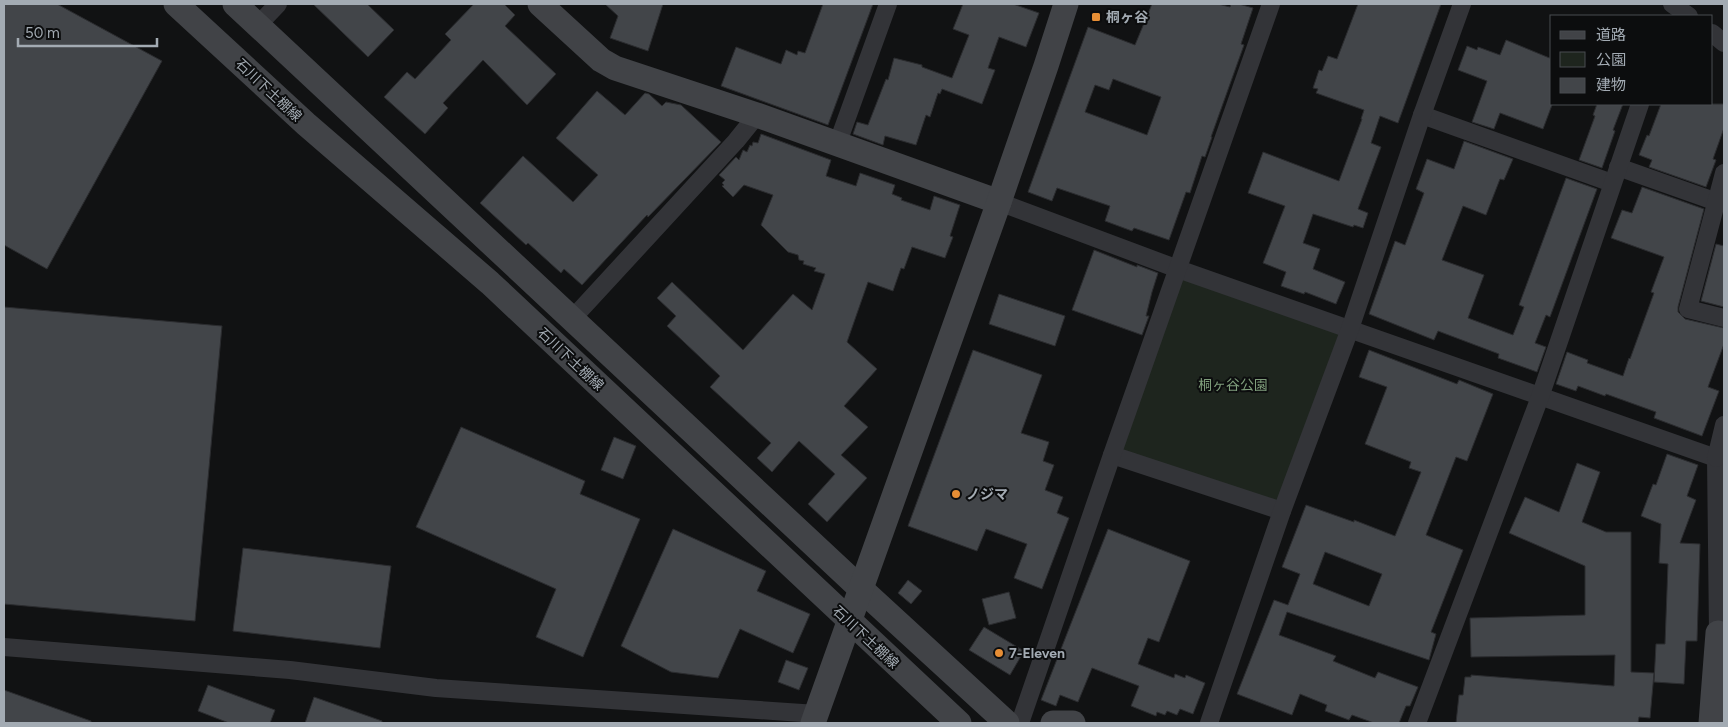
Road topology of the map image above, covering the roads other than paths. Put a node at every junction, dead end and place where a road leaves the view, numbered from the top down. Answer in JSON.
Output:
{"nodes":[{"id":1,"x":176,"y":4,"type":"edge"},
{"id":2,"x":235,"y":4,"type":"edge"},
{"id":3,"x":278,"y":4,"type":"edge"},
{"id":4,"x":540,"y":4,"type":"edge"},
{"id":5,"x":888,"y":4,"type":"edge"},
{"id":6,"x":1066,"y":4,"type":"edge"},
{"id":7,"x":1271,"y":4,"type":"edge"},
{"id":8,"x":1462,"y":4,"type":"edge"},
{"id":9,"x":1672,"y":8,"type":"edge"},
{"id":10,"x":1687,"y":15,"type":"edge"},
{"id":11,"x":258,"y":25,"type":"junction"},
{"id":12,"x":1713,"y":34,"type":"edge"},
{"id":13,"x":1724,"y":43,"type":"edge"},
{"id":14,"x":1640,"y":105,"type":"edge"},
{"id":15,"x":757,"y":115,"type":"junction"},
{"id":16,"x":1422,"y":115,"type":"junction"},
{"id":17,"x":837,"y":145,"type":"junction"},
{"id":18,"x":1724,"y":173,"type":"edge"},
{"id":19,"x":1615,"y":175,"type":"junction"},
{"id":20,"x":999,"y":202,"type":"junction"},
{"id":21,"x":1716,"y":202,"type":"junction"},
{"id":22,"x":1178,"y":269,"type":"junction"},
{"id":23,"x":1724,"y":318,"type":"edge"},
{"id":24,"x":572,"y":319,"type":"junction"},
{"id":25,"x":1350,"y":328,"type":"junction"},
{"id":26,"x":1540,"y":397,"type":"junction"},
{"id":27,"x":1724,"y":425,"type":"edge"},
{"id":28,"x":1112,"y":455,"type":"junction"},
{"id":29,"x":1716,"y":458,"type":"junction"},
{"id":30,"x":1282,"y":511,"type":"junction"},
{"id":31,"x":861,"y":589,"type":"junction"},
{"id":32,"x":850,"y":622,"type":"junction"},
{"id":33,"x":1721,"y":633,"type":"edge"},
{"id":34,"x":4,"y":647,"type":"edge"},
{"id":35,"x":815,"y":719,"type":"edge"},
{"id":36,"x":959,"y":723,"type":"edge"},
{"id":37,"x":1007,"y":723,"type":"edge"},
{"id":38,"x":1020,"y":723,"type":"edge"},
{"id":39,"x":1053,"y":723,"type":"edge"},
{"id":40,"x":1073,"y":723,"type":"edge"},
{"id":41,"x":1209,"y":723,"type":"edge"},
{"id":42,"x":1417,"y":723,"type":"edge"},
{"id":43,"x":1711,"y":723,"type":"edge"}],
"edges":[{"from":1,"to":32,"type":"street","name":"石川下土棚線"},
{"from":2,"to":11,"type":"street"},
{"from":3,"to":11,"type":"street"},
{"from":4,"to":15,"type":"street"},
{"from":5,"to":17,"type":"street"},
{"from":6,"to":20,"type":"street"},
{"from":7,"to":22,"type":"street"},
{"from":8,"to":16,"type":"street"},
{"from":9,"to":10,"type":"street"},
{"from":11,"to":24,"type":"street"},
{"from":12,"to":13,"type":"street"},
{"from":14,"to":19,"type":"street"},
{"from":15,"to":17,"type":"street"},
{"from":15,"to":24,"type":"street"},
{"from":16,"to":19,"type":"street"},
{"from":16,"to":25,"type":"street"},
{"from":17,"to":20,"type":"street"},
{"from":18,"to":21,"type":"street"},
{"from":19,"to":21,"type":"street"},
{"from":19,"to":26,"type":"street"},
{"from":20,"to":22,"type":"street"},
{"from":20,"to":31,"type":"street"},
{"from":21,"to":23,"type":"street"},
{"from":22,"to":25,"type":"street"},
{"from":22,"to":28,"type":"street"},
{"from":24,"to":31,"type":"street"},
{"from":25,"to":26,"type":"street"},
{"from":25,"to":30,"type":"street"},
{"from":26,"to":29,"type":"street"},
{"from":26,"to":42,"type":"street"},
{"from":27,"to":29,"type":"street"},
{"from":28,"to":30,"type":"street"},
{"from":28,"to":38,"type":"street"},
{"from":29,"to":33,"type":"street"},
{"from":30,"to":41,"type":"street"},
{"from":31,"to":32,"type":"street"},
{"from":31,"to":37,"type":"street"},
{"from":32,"to":35,"type":"street"},
{"from":32,"to":36,"type":"street","name":"石川下土棚線"},
{"from":33,"to":43,"type":"street"},
{"from":34,"to":35,"type":"street"},
{"from":39,"to":40,"type":"street"}]}
